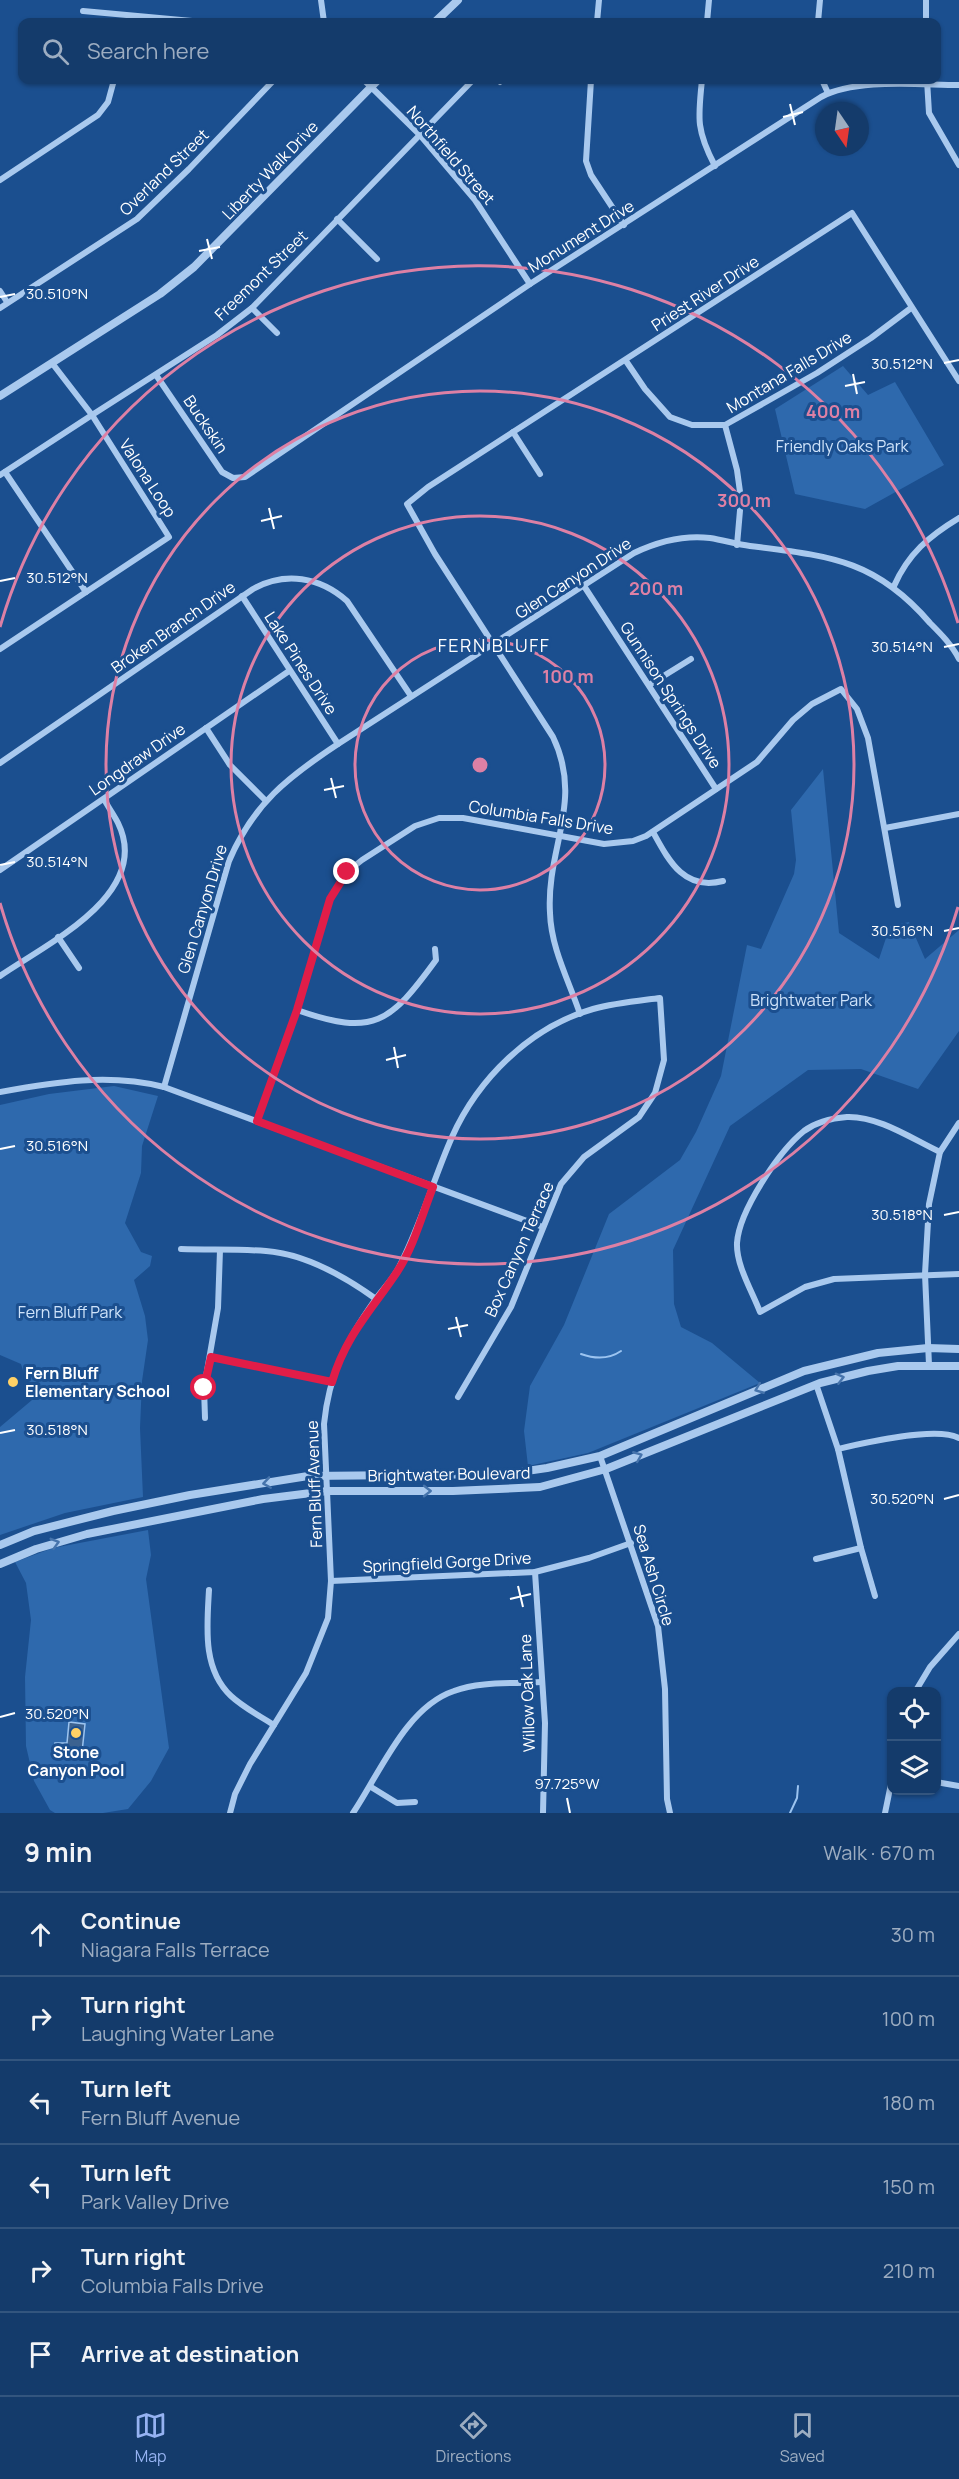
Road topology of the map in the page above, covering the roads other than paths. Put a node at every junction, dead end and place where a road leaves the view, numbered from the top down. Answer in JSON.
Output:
{"nodes":[{"id":1,"x":321,"y":0,"type":"edge"},
{"id":2,"x":458,"y":0,"type":"edge"},
{"id":3,"x":599,"y":0,"type":"edge"},
{"id":4,"x":709,"y":0,"type":"edge"},
{"id":5,"x":820,"y":0,"type":"edge"},
{"id":6,"x":927,"y":0,"type":"edge"},
{"id":7,"x":83,"y":11,"type":"dead end"},
{"id":8,"x":114,"y":18,"type":"edge"},
{"id":9,"x":320,"y":18,"type":"edge"},
{"id":10,"x":439,"y":18,"type":"edge"},
{"id":11,"x":597,"y":18,"type":"edge"},
{"id":12,"x":707,"y":18,"type":"edge"},
{"id":13,"x":818,"y":18,"type":"edge"},
{"id":14,"x":926,"y":18,"type":"edge"},
{"id":15,"x":941,"y":83,"type":"edge"},
{"id":16,"x":113,"y":84,"type":"edge"},
{"id":17,"x":270,"y":84,"type":"edge"},
{"id":18,"x":367,"y":84,"type":"edge"},
{"id":19,"x":374,"y":84,"type":"edge"},
{"id":20,"x":469,"y":84,"type":"edge"},
{"id":21,"x":591,"y":84,"type":"edge"},
{"id":22,"x":702,"y":84,"type":"edge"},
{"id":23,"x":824,"y":84,"type":"edge"},
{"id":24,"x":896,"y":84,"type":"edge"},
{"id":25,"x":927,"y":84,"type":"edge"},
{"id":26,"x":959,"y":85,"type":"edge"},
{"id":27,"x":370,"y":88,"type":"junction"},
{"id":28,"x":828,"y":93,"type":"junction"},
{"id":29,"x":420,"y":135,"type":"junction"},
{"id":30,"x":959,"y":165,"type":"edge"},
{"id":31,"x":715,"y":166,"type":"junction"},
{"id":32,"x":0,"y":180,"type":"edge"},
{"id":33,"x":337,"y":219,"type":"junction"},
{"id":34,"x":624,"y":225,"type":"junction"},
{"id":35,"x":377,"y":259,"type":"dead end"},
{"id":36,"x":530,"y":284,"type":"junction"},
{"id":37,"x":0,"y":291,"type":"edge"},
{"id":38,"x":7,"y":302,"type":"junction"},
{"id":39,"x":0,"y":308,"type":"edge"},
{"id":40,"x":252,"y":308,"type":"junction"},
{"id":41,"x":911,"y":308,"type":"junction"},
{"id":42,"x":277,"y":333,"type":"dead end"},
{"id":43,"x":626,"y":361,"type":"junction"},
{"id":44,"x":52,"y":363,"type":"junction"},
{"id":45,"x":156,"y":375,"type":"junction"},
{"id":46,"x":959,"y":381,"type":"edge"},
{"id":47,"x":0,"y":396,"type":"edge"},
{"id":48,"x":92,"y":415,"type":"junction"},
{"id":49,"x":725,"y":425,"type":"junction"},
{"id":50,"x":513,"y":432,"type":"junction"},
{"id":51,"x":3,"y":474,"type":"edge"},
{"id":52,"x":540,"y":474,"type":"dead end"},
{"id":53,"x":241,"y":479,"type":"joint"},
{"id":54,"x":959,"y":518,"type":"edge"},
{"id":55,"x":737,"y":544,"type":"junction"},
{"id":56,"x":584,"y":586,"type":"junction"},
{"id":57,"x":894,"y":586,"type":"junction"},
{"id":58,"x":86,"y":592,"type":"junction"},
{"id":59,"x":242,"y":596,"type":"junction"},
{"id":60,"x":493,"y":645,"type":"junction"},
{"id":61,"x":1,"y":646,"type":"edge"},
{"id":62,"x":957,"y":649,"type":"edge"},
{"id":63,"x":959,"y":658,"type":"edge"},
{"id":64,"x":691,"y":659,"type":"dead end"},
{"id":65,"x":289,"y":671,"type":"junction"},
{"id":66,"x":649,"y":686,"type":"junction"},
{"id":67,"x":411,"y":696,"type":"junction"},
{"id":68,"x":206,"y":728,"type":"junction"},
{"id":69,"x":338,"y":744,"type":"junction"},
{"id":70,"x":0,"y":763,"type":"edge"},
{"id":71,"x":716,"y":789,"type":"junction"},
{"id":72,"x":104,"y":799,"type":"junction"},
{"id":73,"x":266,"y":800,"type":"junction"},
{"id":74,"x":959,"y":814,"type":"edge"},
{"id":75,"x":885,"y":828,"type":"junction"},
{"id":76,"x":652,"y":832,"type":"junction"},
{"id":77,"x":559,"y":836,"type":"junction"},
{"id":78,"x":0,"y":870,"type":"edge"},
{"id":79,"x":723,"y":881,"type":"dead end"},
{"id":80,"x":898,"y":905,"type":"dead end"},
{"id":81,"x":58,"y":937,"type":"junction"},
{"id":82,"x":435,"y":949,"type":"dead end"},
{"id":83,"x":79,"y":968,"type":"dead end"},
{"id":84,"x":0,"y":976,"type":"edge"},
{"id":85,"x":660,"y":998,"type":"joint"},
{"id":86,"x":297,"y":1010,"type":"junction"},
{"id":87,"x":580,"y":1014,"type":"junction"},
{"id":88,"x":164,"y":1087,"type":"junction"},
{"id":89,"x":0,"y":1092,"type":"edge"},
{"id":90,"x":257,"y":1121,"type":"junction"},
{"id":91,"x":959,"y":1123,"type":"edge"},
{"id":92,"x":940,"y":1152,"type":"junction"},
{"id":93,"x":433,"y":1187,"type":"junction"},
{"id":94,"x":543,"y":1227,"type":"junction"},
{"id":95,"x":181,"y":1249,"type":"dead end"},
{"id":96,"x":220,"y":1250,"type":"junction"},
{"id":97,"x":925,"y":1274,"type":"junction"},
{"id":98,"x":959,"y":1274,"type":"edge"},
{"id":99,"x":376,"y":1299,"type":"junction"},
{"id":100,"x":928,"y":1348,"type":"junction"},
{"id":101,"x":959,"y":1349,"type":"edge"},
{"id":102,"x":211,"y":1357,"type":"junction"},
{"id":103,"x":929,"y":1365,"type":"junction"},
{"id":104,"x":959,"y":1366,"type":"edge"},
{"id":105,"x":332,"y":1382,"type":"junction"},
{"id":106,"x":816,"y":1384,"type":"junction"},
{"id":107,"x":458,"y":1397,"type":"dead end"},
{"id":108,"x":206,"y":1418,"type":"dead end"},
{"id":109,"x":959,"y":1438,"type":"edge"},
{"id":110,"x":838,"y":1449,"type":"junction"},
{"id":111,"x":600,"y":1456,"type":"junction"},
{"id":112,"x":606,"y":1469,"type":"junction"},
{"id":113,"x":325,"y":1476,"type":"junction"},
{"id":114,"x":327,"y":1491,"type":"junction"},
{"id":115,"x":632,"y":1544,"type":"junction"},
{"id":116,"x":0,"y":1545,"type":"edge"},
{"id":117,"x":861,"y":1548,"type":"junction"},
{"id":118,"x":816,"y":1559,"type":"dead end"},
{"id":119,"x":0,"y":1564,"type":"edge"},
{"id":120,"x":535,"y":1572,"type":"junction"},
{"id":121,"x":331,"y":1581,"type":"junction"},
{"id":122,"x":209,"y":1590,"type":"dead end"},
{"id":123,"x":875,"y":1596,"type":"dead end"},
{"id":124,"x":956,"y":1637,"type":"edge"},
{"id":125,"x":959,"y":1646,"type":"edge"},
{"id":126,"x":541,"y":1682,"type":"junction"},
{"id":127,"x":918,"y":1687,"type":"edge"},
{"id":128,"x":274,"y":1725,"type":"junction"},
{"id":129,"x":941,"y":1783,"type":"edge"},
{"id":130,"x":959,"y":1786,"type":"edge"},
{"id":131,"x":371,"y":1787,"type":"junction"},
{"id":132,"x":888,"y":1795,"type":"edge"},
{"id":133,"x":415,"y":1802,"type":"dead end"},
{"id":134,"x":230,"y":1813,"type":"edge"},
{"id":135,"x":353,"y":1813,"type":"edge"},
{"id":136,"x":543,"y":1813,"type":"edge"},
{"id":137,"x":670,"y":1813,"type":"edge"},
{"id":138,"x":885,"y":1813,"type":"edge"}],
"edges":[{"from":1,"to":9,"type":"street"},
{"from":2,"to":10,"type":"street"},
{"from":3,"to":11,"type":"street"},
{"from":4,"to":12,"type":"street"},
{"from":5,"to":13,"type":"street"},
{"from":6,"to":14,"type":"street"},
{"from":7,"to":8,"type":"street"},
{"from":15,"to":26,"type":"street","name":"Monument Drive"},
{"from":16,"to":32,"type":"street"},
{"from":17,"to":38,"type":"street","name":"Overland Street"},
{"from":18,"to":27,"type":"street","name":"Northfield Street"},
{"from":19,"to":27,"type":"street","name":"Liberty Walk Drive"},
{"from":20,"to":29,"type":"street","name":"Freemont Street"},
{"from":21,"to":34,"type":"street"},
{"from":22,"to":31,"type":"street"},
{"from":23,"to":28,"type":"street"},
{"from":24,"to":28,"type":"street","name":"Monument Drive"},
{"from":25,"to":30,"type":"street"},
{"from":27,"to":29,"type":"street","name":"Northfield Street"},
{"from":27,"to":44,"type":"street","name":"Liberty Walk Drive"},
{"from":28,"to":31,"type":"street","name":"Monument Drive"},
{"from":29,"to":33,"type":"street","name":"Freemont Street"},
{"from":29,"to":36,"type":"street","name":"Northfield Street"},
{"from":31,"to":34,"type":"street","name":"Monument Drive"},
{"from":33,"to":35,"type":"street"},
{"from":33,"to":40,"type":"street","name":"Freemont Street"},
{"from":34,"to":36,"type":"street","name":"Monument Drive"},
{"from":36,"to":53,"type":"street","name":"Monument Drive"},
{"from":37,"to":38,"type":"street"},
{"from":38,"to":39,"type":"street","name":"Overland Street"},
{"from":40,"to":42,"type":"street"},
{"from":40,"to":45,"type":"street","name":"Freemont Street"},
{"from":41,"to":43,"type":"street","name":"Priest River Drive"},
{"from":41,"to":46,"type":"street","name":"Priest River Drive"},
{"from":41,"to":49,"type":"street","name":"Montana Falls Drive"},
{"from":43,"to":49,"type":"street","name":"Montana Falls Drive"},
{"from":43,"to":50,"type":"street","name":"Priest River Drive"},
{"from":44,"to":47,"type":"street","name":"Liberty Walk Drive"},
{"from":44,"to":48,"type":"street"},
{"from":45,"to":48,"type":"street","name":"Freemont Street"},
{"from":45,"to":53,"type":"street","name":"Buckskin"},
{"from":48,"to":51,"type":"street"},
{"from":48,"to":58,"type":"street","name":"Valona Loop"},
{"from":49,"to":55,"type":"street"},
{"from":50,"to":52,"type":"street"},
{"from":50,"to":60,"type":"street","name":"Priest River Drive"},
{"from":51,"to":58,"type":"street"},
{"from":54,"to":57,"type":"street"},
{"from":55,"to":56,"type":"street","name":"Glen Canyon Drive"},
{"from":55,"to":57,"type":"street","name":"Glen Canyon Drive"},
{"from":56,"to":60,"type":"street","name":"Glen Canyon Drive"},
{"from":56,"to":66,"type":"street","name":"Gunnison Springs Drive"},
{"from":57,"to":62,"type":"street","name":"Glen Canyon Drive"},
{"from":58,"to":61,"type":"street","name":"Valona Loop"},
{"from":59,"to":65,"type":"street","name":"Lake Pines Drive"},
{"from":59,"to":67,"type":"street","name":"Broken Branch Drive"},
{"from":59,"to":70,"type":"street","name":"Broken Branch Drive"},
{"from":60,"to":67,"type":"street","name":"Glen Canyon Drive"},
{"from":60,"to":77,"type":"street"},
{"from":62,"to":63,"type":"street","name":"Glen Canyon Drive"},
{"from":64,"to":66,"type":"street"},
{"from":65,"to":68,"type":"street","name":"Longdraw Drive"},
{"from":65,"to":69,"type":"street","name":"Lake Pines Drive"},
{"from":66,"to":71,"type":"street","name":"Gunnison Springs Drive"},
{"from":67,"to":69,"type":"street","name":"Glen Canyon Drive"},
{"from":68,"to":72,"type":"street","name":"Longdraw Drive"},
{"from":68,"to":73,"type":"street"},
{"from":69,"to":73,"type":"street","name":"Glen Canyon Drive"},
{"from":71,"to":75,"type":"street","name":"Columbia Falls Drive"},
{"from":71,"to":76,"type":"street","name":"Columbia Falls Drive"},
{"from":72,"to":78,"type":"street","name":"Longdraw Drive"},
{"from":72,"to":81,"type":"street"},
{"from":73,"to":88,"type":"street","name":"Glen Canyon Drive"},
{"from":74,"to":75,"type":"street"},
{"from":75,"to":80,"type":"street","name":"Columbia Falls Drive"},
{"from":76,"to":77,"type":"street","name":"Columbia Falls Drive"},
{"from":76,"to":79,"type":"street"},
{"from":77,"to":86,"type":"street","name":"Columbia Falls Drive"},
{"from":77,"to":87,"type":"street"},
{"from":81,"to":83,"type":"street"},
{"from":81,"to":84,"type":"street"},
{"from":82,"to":86,"type":"street"},
{"from":85,"to":87,"type":"street","name":"Fern Bluff Avenue"},
{"from":85,"to":94,"type":"street","name":"Box Canyon Terrace"},
{"from":86,"to":90,"type":"street","name":"Columbia Falls Drive"},
{"from":87,"to":93,"type":"street","name":"Fern Bluff Avenue"},
{"from":88,"to":89,"type":"street"},
{"from":88,"to":90,"type":"street"},
{"from":90,"to":93,"type":"street"},
{"from":91,"to":92,"type":"street"},
{"from":92,"to":97,"type":"street"},
{"from":92,"to":97,"type":"street"},
{"from":93,"to":94,"type":"street"},
{"from":93,"to":99,"type":"street","name":"Fern Bluff Avenue"},
{"from":94,"to":107,"type":"street","name":"Box Canyon Terrace"},
{"from":95,"to":96,"type":"street"},
{"from":96,"to":99,"type":"street"},
{"from":96,"to":102,"type":"street"},
{"from":97,"to":98,"type":"street"},
{"from":97,"to":100,"type":"street"},
{"from":99,"to":105,"type":"street","name":"Fern Bluff Avenue"},
{"from":100,"to":101,"type":"street","name":"Brightwater Boulevard"},
{"from":100,"to":103,"type":"street"},
{"from":100,"to":111,"type":"street","name":"Brightwater Boulevard","one_way":true},
{"from":102,"to":105,"type":"street"},
{"from":102,"to":108,"type":"street"},
{"from":103,"to":104,"type":"street","name":"Brightwater Boulevard"},
{"from":106,"to":103,"type":"street","name":"Brightwater Boulevard","one_way":true},
{"from":105,"to":113,"type":"street","name":"Fern Bluff Avenue"},
{"from":106,"to":110,"type":"street"},
{"from":112,"to":106,"type":"street","name":"Brightwater Boulevard","one_way":true},
{"from":109,"to":110,"type":"street"},
{"from":110,"to":117,"type":"street"},
{"from":111,"to":112,"type":"street","name":"Sea Ash Circle"},
{"from":111,"to":113,"type":"street","name":"Brightwater Boulevard"},
{"from":114,"to":112,"type":"street","name":"Brightwater Boulevard","one_way":true},
{"from":112,"to":115,"type":"street","name":"Sea Ash Circle"},
{"from":113,"to":114,"type":"street","name":"Fern Bluff Avenue"},
{"from":113,"to":116,"type":"street","name":"Brightwater Boulevard","one_way":true},
{"from":119,"to":114,"type":"street","name":"Brightwater Boulevard","one_way":true},
{"from":114,"to":121,"type":"street","name":"Fern Bluff Avenue"},
{"from":115,"to":120,"type":"street","name":"Springfield Gorge Drive"},
{"from":115,"to":137,"type":"street","name":"Sea Ash Circle"},
{"from":117,"to":118,"type":"street"},
{"from":117,"to":123,"type":"street"},
{"from":120,"to":121,"type":"street","name":"Springfield Gorge Drive"},
{"from":120,"to":126,"type":"street","name":"Willow Oak Lane"},
{"from":121,"to":128,"type":"street","name":"Fern Bluff Avenue"},
{"from":122,"to":128,"type":"street"},
{"from":124,"to":125,"type":"street"},
{"from":124,"to":127,"type":"street"},
{"from":126,"to":131,"type":"street"},
{"from":126,"to":136,"type":"street","name":"Willow Oak Lane"},
{"from":128,"to":134,"type":"street","name":"Fern Bluff Avenue"},
{"from":129,"to":130,"type":"street"},
{"from":131,"to":133,"type":"street"},
{"from":131,"to":135,"type":"street"},
{"from":132,"to":138,"type":"street"}]}
